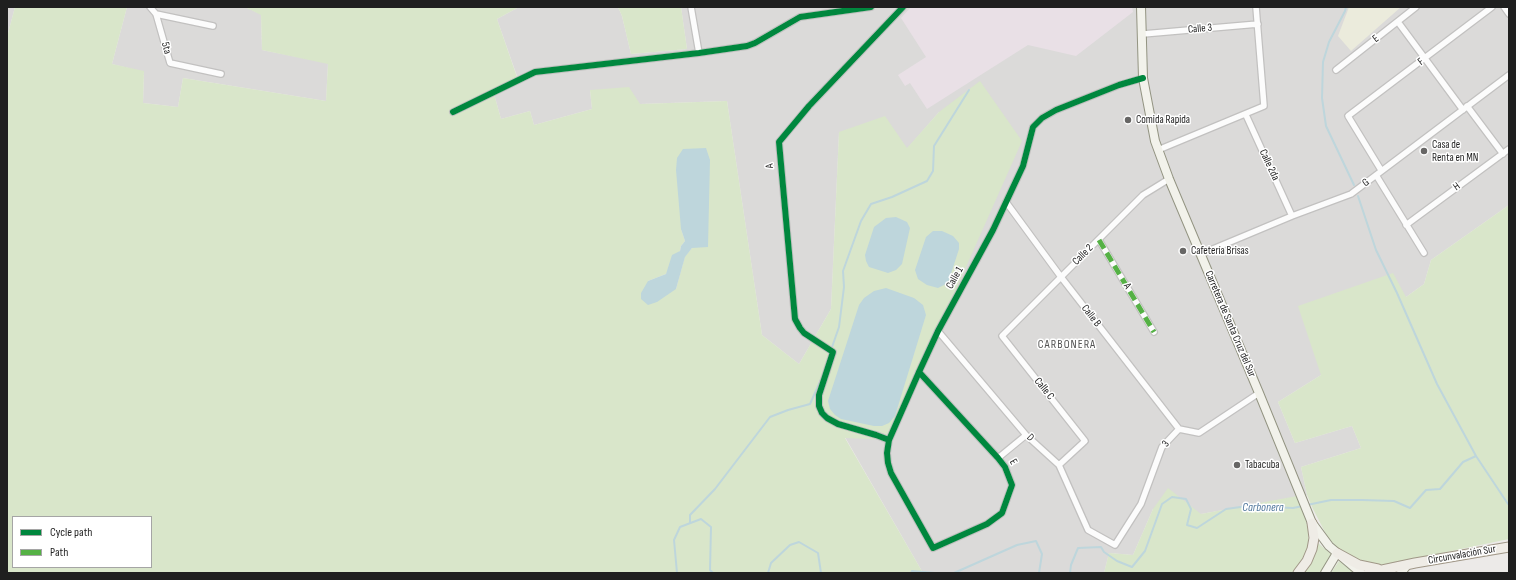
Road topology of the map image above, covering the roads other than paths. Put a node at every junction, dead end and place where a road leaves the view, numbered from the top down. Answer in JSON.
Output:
{"nodes":[{"id":1,"x":150,"y":7,"type":"edge"},
{"id":2,"x":692,"y":7,"type":"edge"},
{"id":3,"x":871,"y":7,"type":"edge"},
{"id":4,"x":903,"y":7,"type":"edge"},
{"id":5,"x":1141,"y":7,"type":"edge"},
{"id":6,"x":1256,"y":7,"type":"edge"},
{"id":7,"x":1416,"y":7,"type":"edge"},
{"id":8,"x":1492,"y":7,"type":"edge"},
{"id":9,"x":1504,"y":7,"type":"edge"},
{"id":10,"x":156,"y":14,"type":"junction"},
{"id":11,"x":1509,"y":14,"type":"edge"},
{"id":12,"x":1398,"y":22,"type":"junction"},
{"id":13,"x":1258,"y":24,"type":"junction"},
{"id":14,"x":213,"y":26,"type":"dead end"},
{"id":15,"x":1143,"y":34,"type":"junction"},
{"id":16,"x":699,"y":53,"type":"junction"},
{"id":17,"x":1425,"y":59,"type":"junction"},
{"id":18,"x":1336,"y":70,"type":"dead end"},
{"id":19,"x":221,"y":74,"type":"dead end"},
{"id":20,"x":1509,"y":75,"type":"edge"},
{"id":21,"x":1143,"y":78,"type":"junction"},
{"id":22,"x":1465,"y":108,"type":"junction"},
{"id":23,"x":453,"y":112,"type":"dead end"},
{"id":24,"x":1246,"y":115,"type":"junction"},
{"id":25,"x":1509,"y":149,"type":"edge"},
{"id":26,"x":1158,"y":150,"type":"junction"},
{"id":27,"x":1503,"y":154,"type":"junction"},
{"id":28,"x":1381,"y":170,"type":"junction"},
{"id":29,"x":1376,"y":176,"type":"junction"},
{"id":30,"x":1169,"y":179,"type":"junction"},
{"id":31,"x":1006,"y":202,"type":"junction"},
{"id":32,"x":1292,"y":216,"type":"junction"},
{"id":33,"x":1406,"y":225,"type":"junction"},
{"id":34,"x":1099,"y":240,"type":"junction"},
{"id":35,"x":1424,"y":253,"type":"dead end"},
{"id":36,"x":1201,"y":254,"type":"junction"},
{"id":37,"x":1061,"y":277,"type":"junction"},
{"id":38,"x":938,"y":331,"type":"junction"},
{"id":39,"x":1154,"y":332,"type":"dead end"},
{"id":40,"x":1002,"y":336,"type":"joint"},
{"id":41,"x":920,"y":372,"type":"junction"},
{"id":42,"x":1259,"y":393,"type":"junction"},
{"id":43,"x":1179,"y":429,"type":"junction"},
{"id":44,"x":1026,"y":435,"type":"junction"},
{"id":45,"x":889,"y":440,"type":"junction"},
{"id":46,"x":998,"y":458,"type":"junction"},
{"id":47,"x":1059,"y":465,"type":"junction"},
{"id":48,"x":1312,"y":523,"type":"junction"},
{"id":49,"x":1115,"y":545,"type":"joint"},
{"id":50,"x":1509,"y":547,"type":"edge"},
{"id":51,"x":932,"y":548,"type":"joint"},
{"id":52,"x":1337,"y":553,"type":"junction"},
{"id":53,"x":1410,"y":567,"type":"edge"},
{"id":54,"x":1382,"y":570,"type":"junction"},
{"id":55,"x":1298,"y":573,"type":"edge"},
{"id":56,"x":1325,"y":573,"type":"edge"},
{"id":57,"x":1361,"y":573,"type":"edge"},
{"id":58,"x":1368,"y":573,"type":"edge"},
{"id":59,"x":1401,"y":573,"type":"edge"}],
"edges":[{"from":1,"to":10,"type":"street","name":"5ta"},
{"from":2,"to":16,"type":"street"},
{"from":3,"to":16,"type":"street"},
{"from":4,"to":45,"type":"street","name":"A"},
{"from":5,"to":15,"type":"main road","name":"Carretera de Santa Cruz del Sur"},
{"from":6,"to":13,"type":"street"},
{"from":7,"to":12,"type":"street","name":"E"},
{"from":8,"to":17,"type":"street","name":"F"},
{"from":9,"to":11,"type":"street"},
{"from":10,"to":14,"type":"street"},
{"from":10,"to":19,"type":"street","name":"5ta"},
{"from":12,"to":17,"type":"street"},
{"from":12,"to":18,"type":"street","name":"E"},
{"from":13,"to":15,"type":"street","name":"Calle 3"},
{"from":13,"to":24,"type":"street"},
{"from":15,"to":21,"type":"main road","name":"Carretera de Santa Cruz del Sur"},
{"from":16,"to":23,"type":"street"},
{"from":17,"to":22,"type":"street"},
{"from":17,"to":28,"type":"street","name":"F"},
{"from":20,"to":22,"type":"street","name":"G"},
{"from":21,"to":26,"type":"main road","name":"Carretera de Santa Cruz del Sur"},
{"from":21,"to":31,"type":"street","name":"Calle 1"},
{"from":22,"to":27,"type":"street"},
{"from":22,"to":28,"type":"street","name":"G"},
{"from":24,"to":26,"type":"street"},
{"from":24,"to":32,"type":"street","name":"Calle 2da"},
{"from":25,"to":27,"type":"street","name":"H"},
{"from":26,"to":30,"type":"main road","name":"Carretera de Santa Cruz del Sur"},
{"from":27,"to":33,"type":"street","name":"H"},
{"from":28,"to":29,"type":"street","name":"G"},
{"from":29,"to":32,"type":"street","name":"G"},
{"from":29,"to":33,"type":"street"},
{"from":30,"to":34,"type":"street","name":"Calle 2"},
{"from":30,"to":36,"type":"main road","name":"Carretera de Santa Cruz del Sur"},
{"from":31,"to":37,"type":"street","name":"Calle B"},
{"from":31,"to":38,"type":"street","name":"Calle 1"},
{"from":32,"to":36,"type":"street","name":"G"},
{"from":33,"to":35,"type":"street"},
{"from":34,"to":37,"type":"street","name":"Calle 2"},
{"from":34,"to":39,"type":"street","name":"A"},
{"from":36,"to":42,"type":"main road","name":"Carretera de Santa Cruz del Sur"},
{"from":37,"to":40,"type":"street","name":"Calle 2"},
{"from":37,"to":43,"type":"street","name":"Calle B"},
{"from":38,"to":41,"type":"street","name":"Calle 1"},
{"from":38,"to":44,"type":"street","name":"D"},
{"from":40,"to":47,"type":"street","name":"Calle C"},
{"from":41,"to":45,"type":"street","name":"Calle 1"},
{"from":41,"to":46,"type":"street","name":"E"},
{"from":42,"to":43,"type":"street"},
{"from":42,"to":48,"type":"main road","name":"Carretera de Santa Cruz del Sur"},
{"from":43,"to":49,"type":"street","name":"3"},
{"from":44,"to":46,"type":"street"},
{"from":44,"to":47,"type":"street","name":"D"},
{"from":45,"to":51,"type":"street","name":"Calle 1"},
{"from":46,"to":51,"type":"street","name":"E"},
{"from":47,"to":49,"type":"street","name":"D"},
{"from":48,"to":52,"type":"main road","name":"Carretera de Santa Cruz del Sur"},
{"from":48,"to":55,"type":"main road"},
{"from":50,"to":53,"type":"main road","name":"Circunvalación Sur"},
{"from":52,"to":54,"type":"main road"},
{"from":52,"to":56,"type":"main road"},
{"from":52,"to":57,"type":"main road","name":"Carretera de Santa Cruz del Sur"},
{"from":53,"to":54,"type":"main road","name":"Circunvalación Sur"},
{"from":53,"to":59,"type":"main road"},
{"from":54,"to":58,"type":"main road","name":"Circunvalación Sur"}]}
